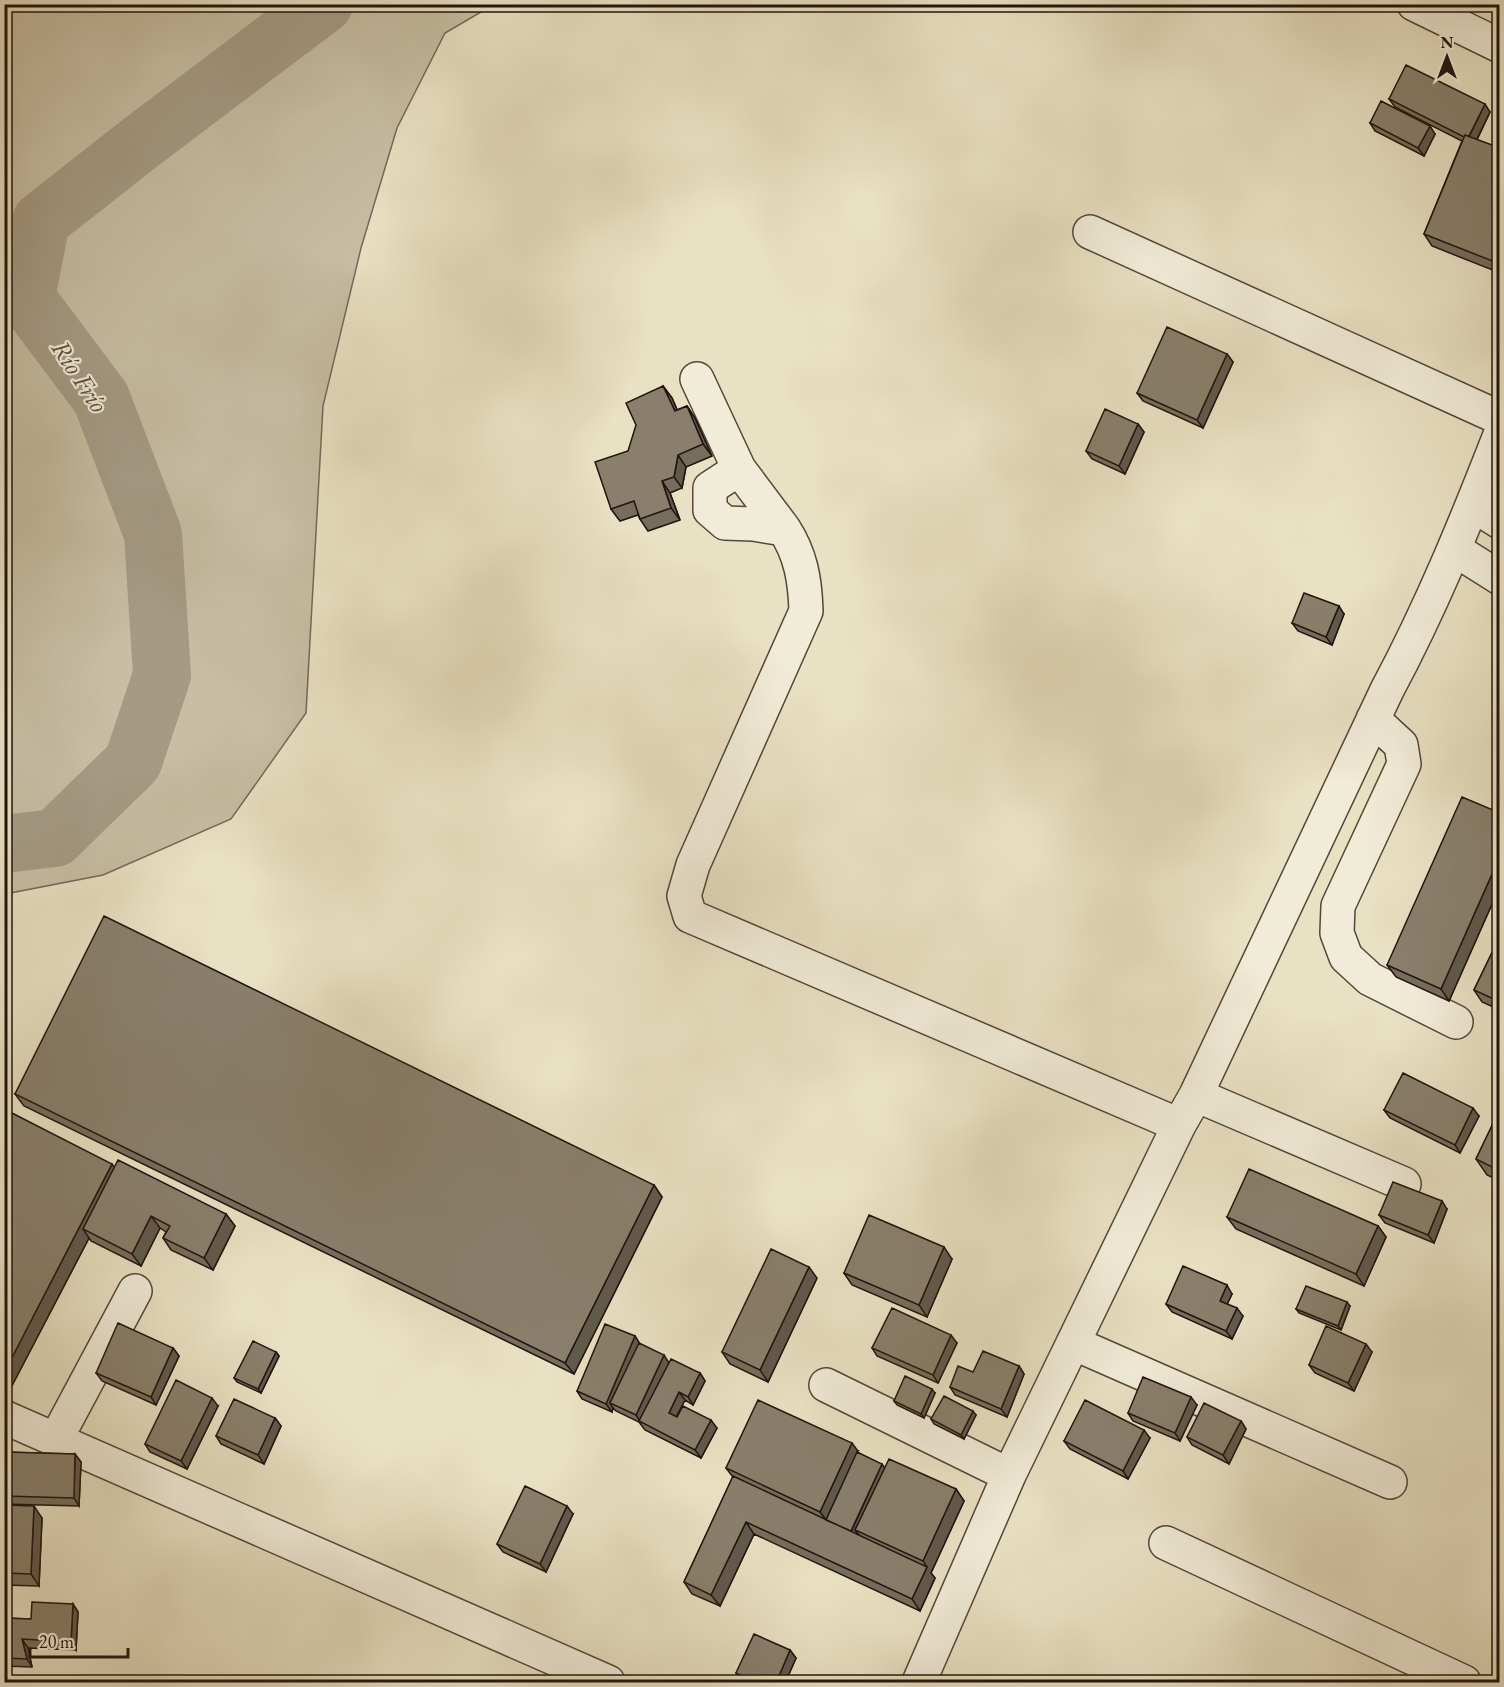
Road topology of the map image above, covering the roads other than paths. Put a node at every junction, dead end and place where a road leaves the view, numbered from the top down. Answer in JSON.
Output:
{"nodes":[{"id":1,"x":1414,"y":4,"type":"edge"},
{"id":2,"x":1500,"y":46,"type":"edge"},
{"id":3,"x":1090,"y":232,"type":"dead end"},
{"id":4,"x":697,"y":379,"type":"dead end"},
{"id":5,"x":1500,"y":418,"type":"edge"},
{"id":6,"x":1500,"y":435,"type":"edge"},
{"id":7,"x":739,"y":469,"type":"junction"},
{"id":8,"x":1486,"y":514,"type":"edge"},
{"id":9,"x":784,"y":529,"type":"junction"},
{"id":10,"x":1454,"y":549,"type":"junction"},
{"id":11,"x":1500,"y":578,"type":"edge"},
{"id":12,"x":1373,"y":719,"type":"junction"},
{"id":13,"x":1456,"y":1022,"type":"dead end"},
{"id":14,"x":1196,"y":1095,"type":"junction"},
{"id":15,"x":1179,"y":1125,"type":"junction"},
{"id":16,"x":1404,"y":1184,"type":"edge"},
{"id":17,"x":135,"y":1291,"type":"dead end"},
{"id":18,"x":1073,"y":1343,"type":"junction"},
{"id":19,"x":826,"y":1385,"type":"dead end"},
{"id":20,"x":4,"y":1417,"type":"edge"},
{"id":21,"x":56,"y":1439,"type":"junction"},
{"id":22,"x":1009,"y":1475,"type":"junction"},
{"id":23,"x":1390,"y":1482,"type":"dead end"},
{"id":24,"x":1166,"y":1543,"type":"dead end"},
{"id":25,"x":608,"y":1683,"type":"edge"},
{"id":26,"x":919,"y":1683,"type":"edge"},
{"id":27,"x":1464,"y":1683,"type":"edge"}],
"edges":[{"from":1,"to":2,"type":"street"},
{"from":3,"to":5,"type":"street"},
{"from":4,"to":7,"type":"street"},
{"from":6,"to":8,"type":"street"},
{"from":7,"to":9,"type":"street"},
{"from":7,"to":9,"type":"street"},
{"from":8,"to":10,"type":"street"},
{"from":9,"to":15,"type":"street"},
{"from":10,"to":11,"type":"street"},
{"from":10,"to":12,"type":"street"},
{"from":12,"to":13,"type":"street"},
{"from":12,"to":14,"type":"street"},
{"from":14,"to":15,"type":"street"},
{"from":14,"to":16,"type":"street"},
{"from":15,"to":18,"type":"street"},
{"from":17,"to":21,"type":"street"},
{"from":18,"to":22,"type":"street"},
{"from":18,"to":23,"type":"street"},
{"from":19,"to":22,"type":"street"},
{"from":20,"to":21,"type":"street"},
{"from":21,"to":25,"type":"street"},
{"from":22,"to":26,"type":"street"},
{"from":24,"to":27,"type":"street"}]}
